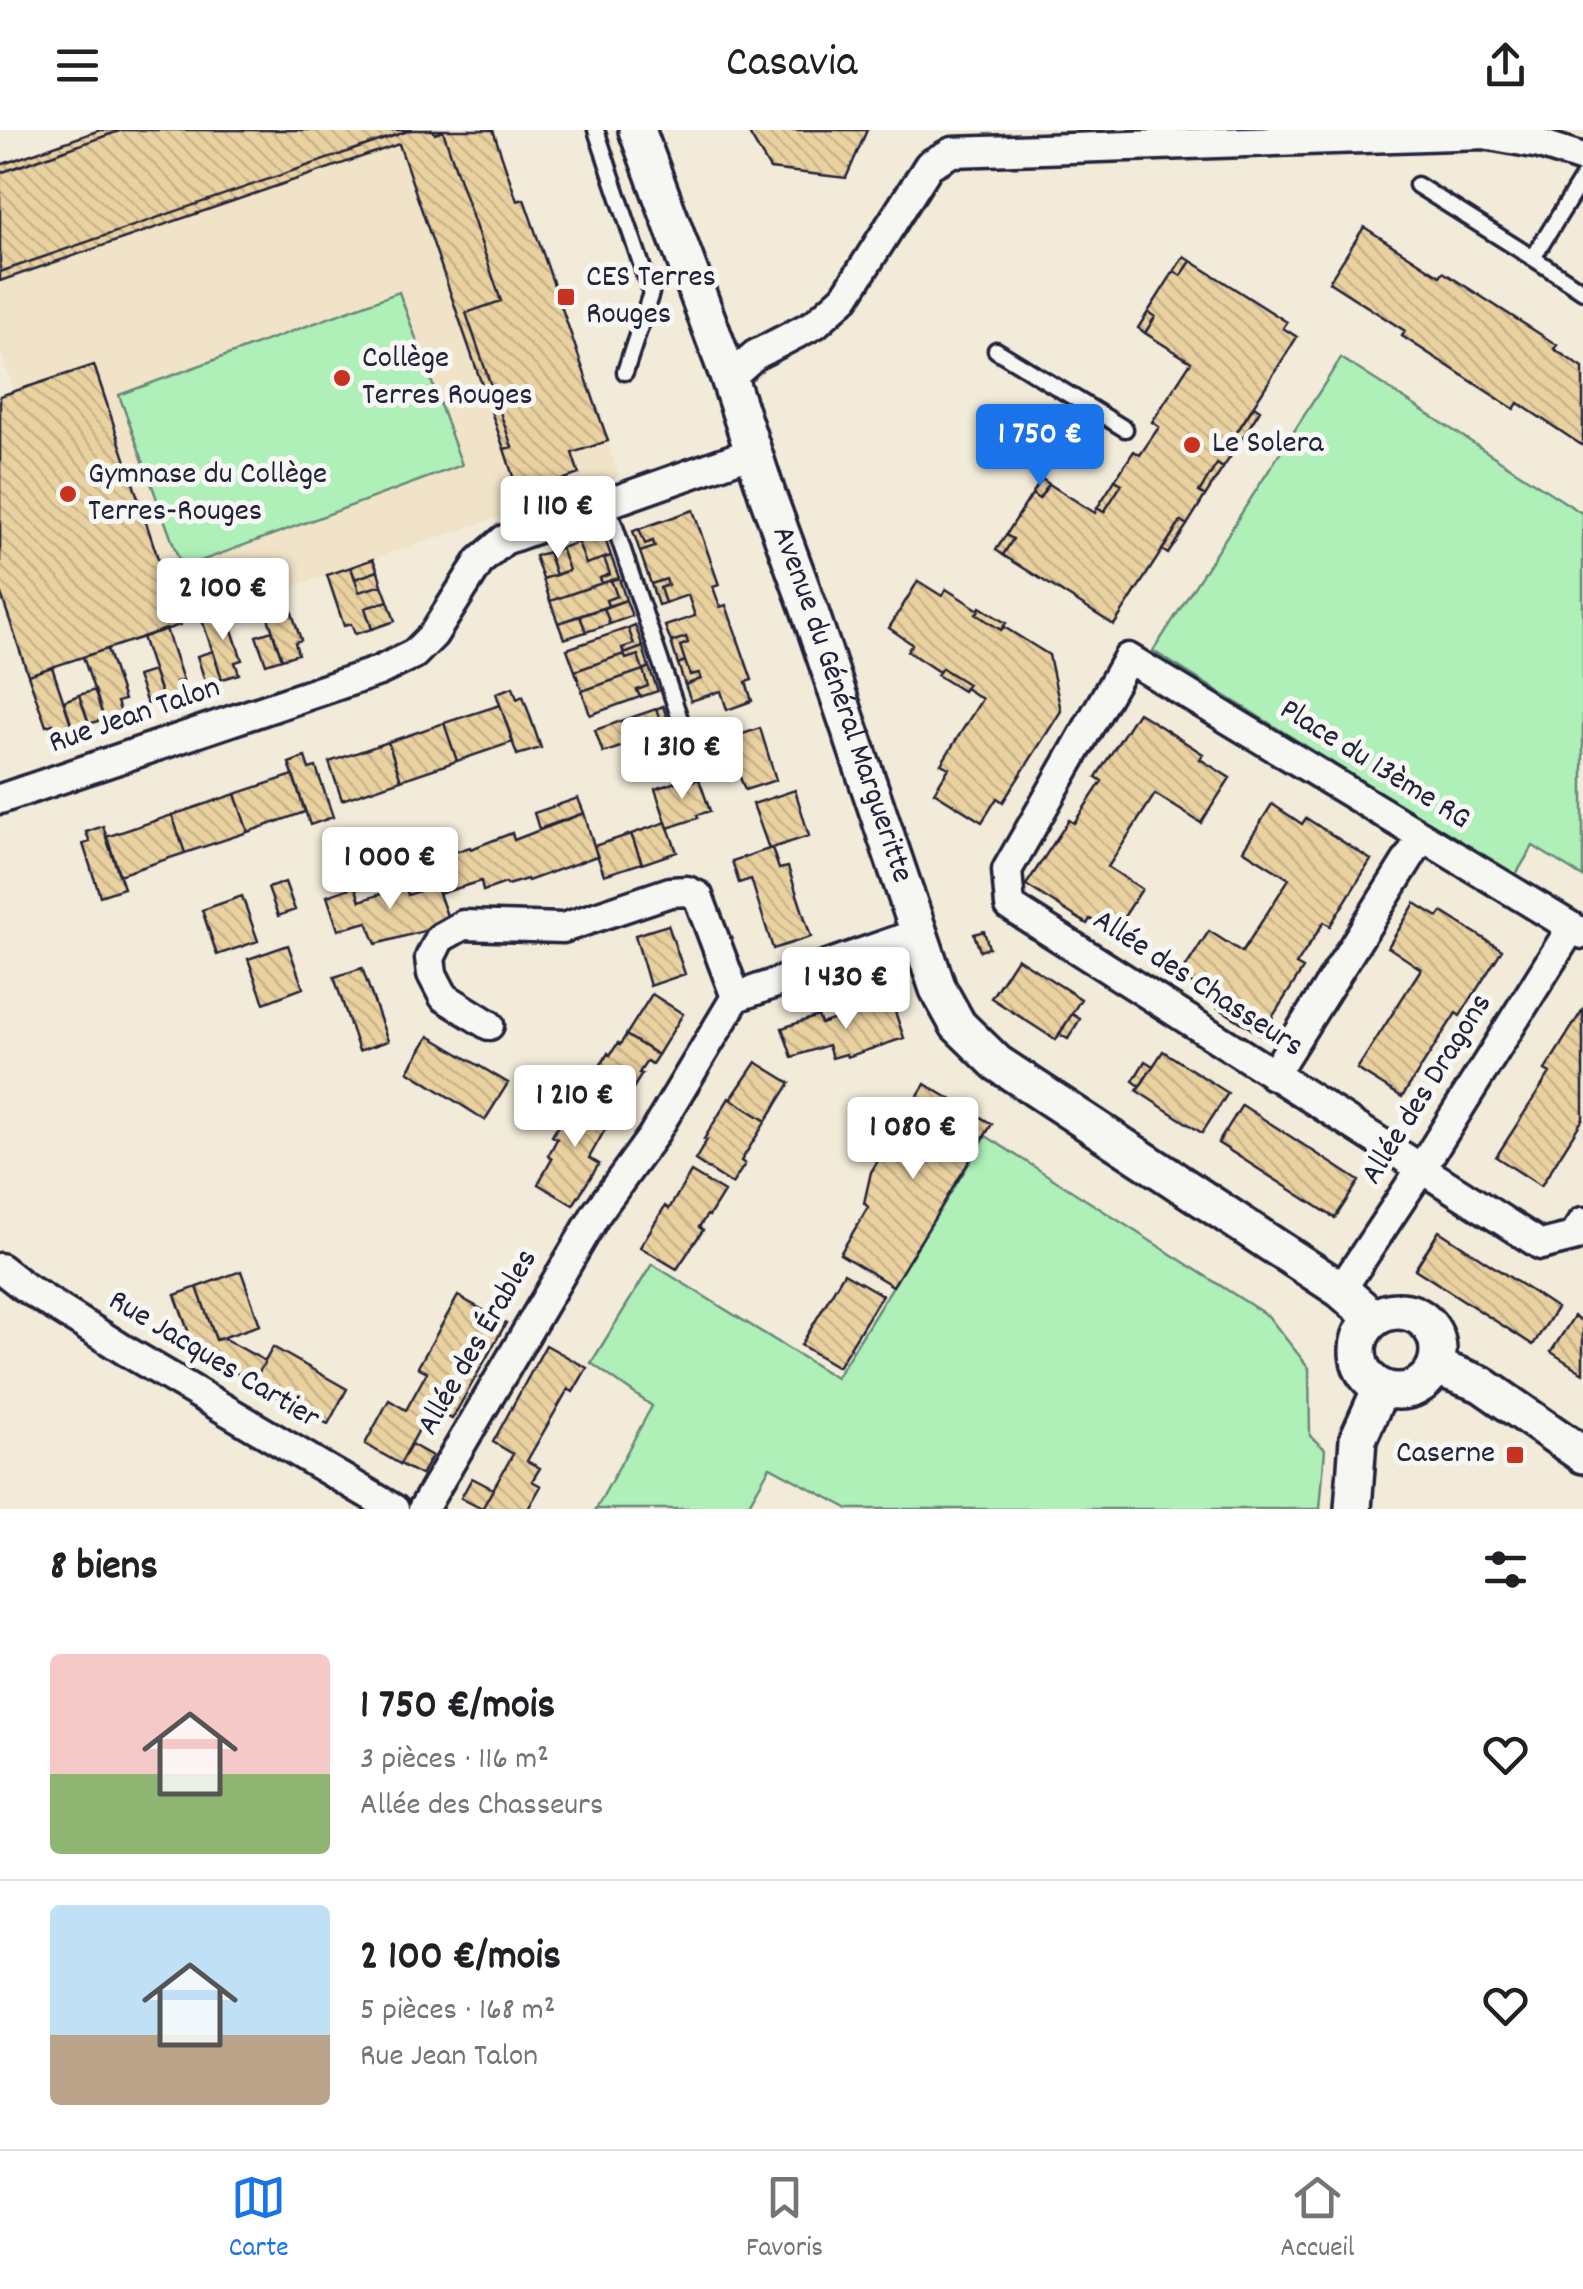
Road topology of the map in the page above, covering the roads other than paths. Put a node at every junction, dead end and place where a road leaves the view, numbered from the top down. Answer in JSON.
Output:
{"nodes":[{"id":1,"x":596,"y":130,"type":"edge"},
{"id":2,"x":636,"y":130,"type":"edge"},
{"id":3,"x":1484,"y":132,"type":"edge"},
{"id":4,"x":1583,"y":158,"type":"edge"},
{"id":5,"x":1583,"y":177,"type":"edge"},
{"id":6,"x":1416,"y":185,"type":"dead end"},
{"id":7,"x":1533,"y":258,"type":"junction"},
{"id":8,"x":1583,"y":291,"type":"edge"},
{"id":9,"x":996,"y":350,"type":"dead end"},
{"id":10,"x":625,"y":372,"type":"dead end"},
{"id":11,"x":729,"y":378,"type":"junction"},
{"id":12,"x":1125,"y":428,"type":"dead end"},
{"id":13,"x":752,"y":452,"type":"junction"},
{"id":14,"x":608,"y":503,"type":"junction"},
{"id":15,"x":1128,"y":658,"type":"joint"},
{"id":16,"x":681,"y":722,"type":"dead end"},
{"id":17,"x":0,"y":799,"type":"edge"},
{"id":18,"x":1422,"y":837,"type":"junction"},
{"id":19,"x":1578,"y":930,"type":"edge"},
{"id":20,"x":919,"y":932,"type":"junction"},
{"id":21,"x":736,"y":997,"type":"junction"},
{"id":22,"x":489,"y":1025,"type":"dead end"},
{"id":23,"x":1273,"y":1075,"type":"junction"},
{"id":24,"x":1421,"y":1169,"type":"junction"},
{"id":25,"x":1583,"y":1222,"type":"edge"},
{"id":26,"x":0,"y":1268,"type":"edge"},
{"id":27,"x":1341,"y":1290,"type":"junction"},
{"id":28,"x":1373,"y":1318,"type":"junction"},
{"id":29,"x":1436,"y":1368,"type":"junction"},
{"id":30,"x":1380,"y":1388,"type":"junction"},
{"id":31,"x":1583,"y":1455,"type":"edge"},
{"id":32,"x":394,"y":1509,"type":"edge"},
{"id":33,"x":423,"y":1509,"type":"edge"},
{"id":34,"x":1352,"y":1509,"type":"edge"}],
"edges":[{"from":1,"to":10,"type":"lane"},
{"from":2,"to":11,"type":"street","name":"Avenue du Général Margueritte"},
{"from":3,"to":4,"type":"street"},
{"from":3,"to":11,"type":"street"},
{"from":5,"to":7,"type":"lane"},
{"from":6,"to":7,"type":"lane"},
{"from":7,"to":8,"type":"lane"},
{"from":9,"to":12,"type":"lane"},
{"from":11,"to":13,"type":"street","name":"Avenue du Général Margueritte"},
{"from":13,"to":14,"type":"street","name":"Rue Jean Talon"},
{"from":13,"to":20,"type":"street","name":"Avenue du Général Margueritte"},
{"from":14,"to":16,"type":"lane"},
{"from":14,"to":17,"type":"street","name":"Rue Jean Talon"},
{"from":15,"to":18,"type":"street","name":"Place du 13ème RG"},
{"from":15,"to":23,"type":"street","name":"Allée des Chasseurs"},
{"from":18,"to":19,"type":"street","name":"Place du 13ème RG"},
{"from":18,"to":23,"type":"street"},
{"from":19,"to":24,"type":"street","name":"Allée des Dragons"},
{"from":20,"to":21,"type":"street"},
{"from":20,"to":27,"type":"street","name":"Avenue du Général Margueritte"},
{"from":21,"to":22,"type":"street"},
{"from":21,"to":33,"type":"street","name":"Allée des Érables"},
{"from":23,"to":24,"type":"street","name":"Allée des Chasseurs"},
{"from":24,"to":25,"type":"street","name":"Allée des Chasseurs"},
{"from":24,"to":27,"type":"street","name":"Allée des Dragons"},
{"from":26,"to":32,"type":"street","name":"Rue Jacques Cartier"},
{"from":27,"to":28,"type":"street","name":"Avenue du Général Margueritte"},
{"from":28,"to":29,"type":"street"},
{"from":28,"to":30,"type":"street"},
{"from":29,"to":30,"type":"street"},
{"from":29,"to":31,"type":"street"},
{"from":30,"to":34,"type":"street"}]}
